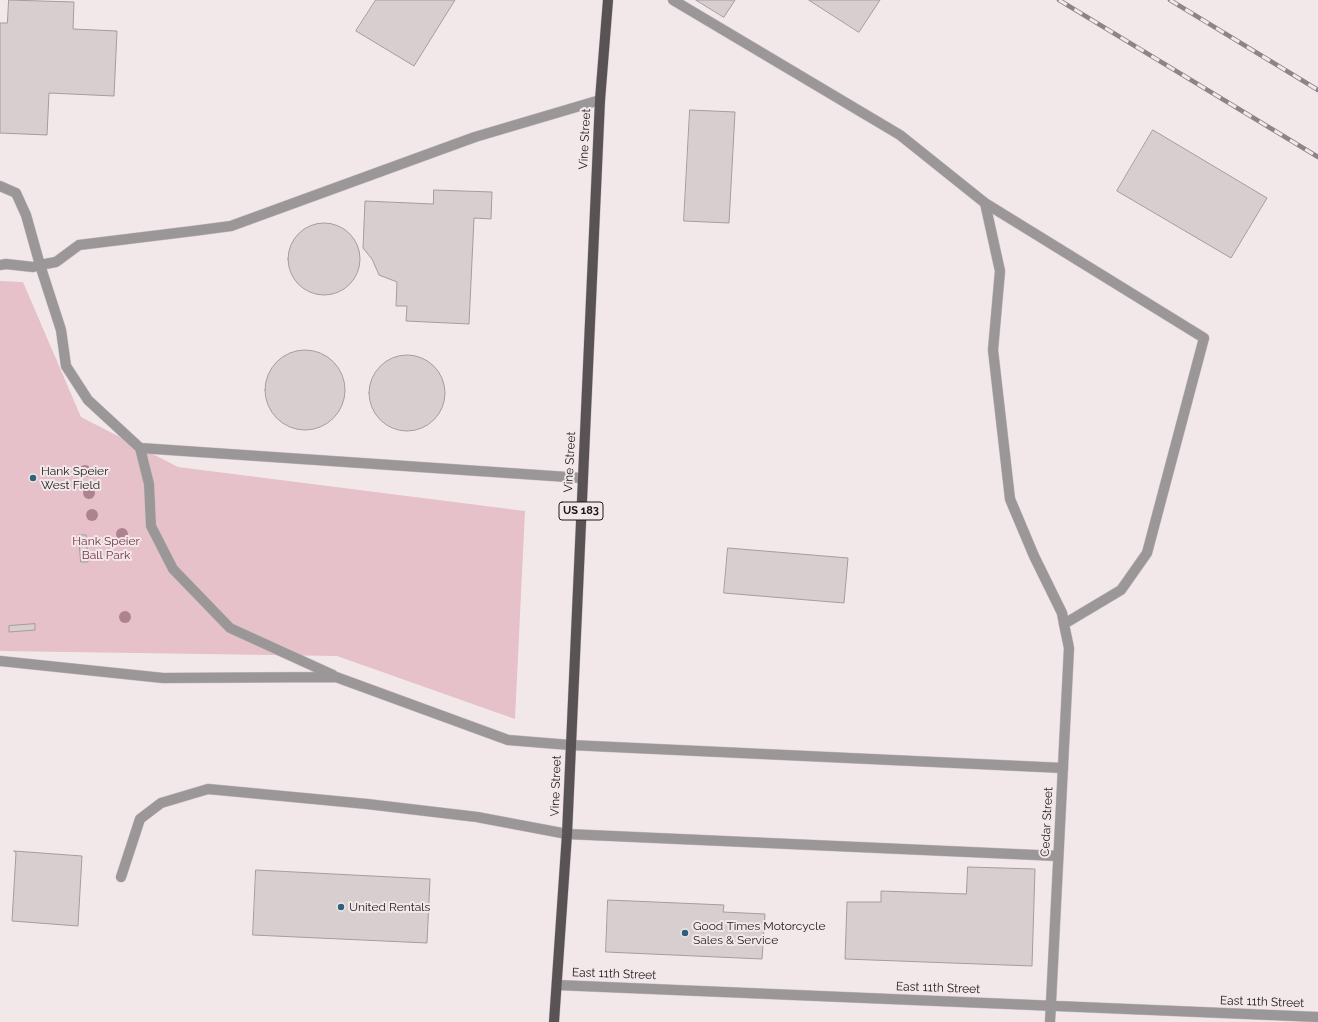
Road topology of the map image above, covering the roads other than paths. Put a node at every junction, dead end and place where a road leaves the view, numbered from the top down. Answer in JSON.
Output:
{"nodes":[{"id":1,"x":608,"y":0,"type":"edge"},
{"id":2,"x":674,"y":0,"type":"edge"},
{"id":3,"x":600,"y":100,"type":"junction"},
{"id":4,"x":0,"y":186,"type":"edge"},
{"id":5,"x":985,"y":203,"type":"junction"},
{"id":6,"x":0,"y":265,"type":"edge"},
{"id":7,"x":40,"y":265,"type":"junction"},
{"id":8,"x":140,"y":448,"type":"junction"},
{"id":9,"x":582,"y":478,"type":"junction"},
{"id":10,"x":1064,"y":624,"type":"junction"},
{"id":11,"x":0,"y":661,"type":"edge"},
{"id":12,"x":336,"y":677,"type":"junction"},
{"id":13,"x":570,"y":745,"type":"junction"},
{"id":14,"x":1063,"y":768,"type":"junction"},
{"id":15,"x":567,"y":834,"type":"junction"},
{"id":16,"x":1058,"y":856,"type":"junction"},
{"id":17,"x":121,"y":877,"type":"dead end"},
{"id":18,"x":557,"y":985,"type":"junction"},
{"id":19,"x":1051,"y":1005,"type":"junction"},
{"id":20,"x":1318,"y":1017,"type":"edge"},
{"id":21,"x":554,"y":1022,"type":"edge"},
{"id":22,"x":1050,"y":1022,"type":"edge"}],
"edges":[{"from":1,"to":3,"type":"main road","name":"Vine Street","number":"US 183"},
{"from":2,"to":5,"type":"street"},
{"from":3,"to":7,"type":"street"},
{"from":3,"to":9,"type":"main road","name":"Vine Street","number":"US 183"},
{"from":4,"to":7,"type":"street"},
{"from":5,"to":10,"type":"street","name":"Cedar Street"},
{"from":5,"to":10,"type":"street"},
{"from":6,"to":7,"type":"street"},
{"from":7,"to":8,"type":"street"},
{"from":8,"to":9,"type":"street"},
{"from":8,"to":12,"type":"street"},
{"from":9,"to":13,"type":"main road","name":"Vine Street","number":"US 183"},
{"from":10,"to":14,"type":"street","name":"Cedar Street"},
{"from":11,"to":12,"type":"street"},
{"from":12,"to":13,"type":"street"},
{"from":13,"to":14,"type":"street"},
{"from":13,"to":15,"type":"main road","name":"Vine Street","number":"US 183"},
{"from":14,"to":16,"type":"street","name":"Cedar Street"},
{"from":15,"to":16,"type":"street"},
{"from":15,"to":17,"type":"street"},
{"from":15,"to":18,"type":"main road","name":"Vine Street","number":"US 183"},
{"from":16,"to":19,"type":"street","name":"Cedar Street"},
{"from":18,"to":19,"type":"street","name":"East 11th Street"},
{"from":18,"to":21,"type":"main road","name":"Vine Street","number":"US 183"},
{"from":19,"to":20,"type":"street","name":"East 11th Street"},
{"from":19,"to":22,"type":"street","name":"Cedar Street"}]}
